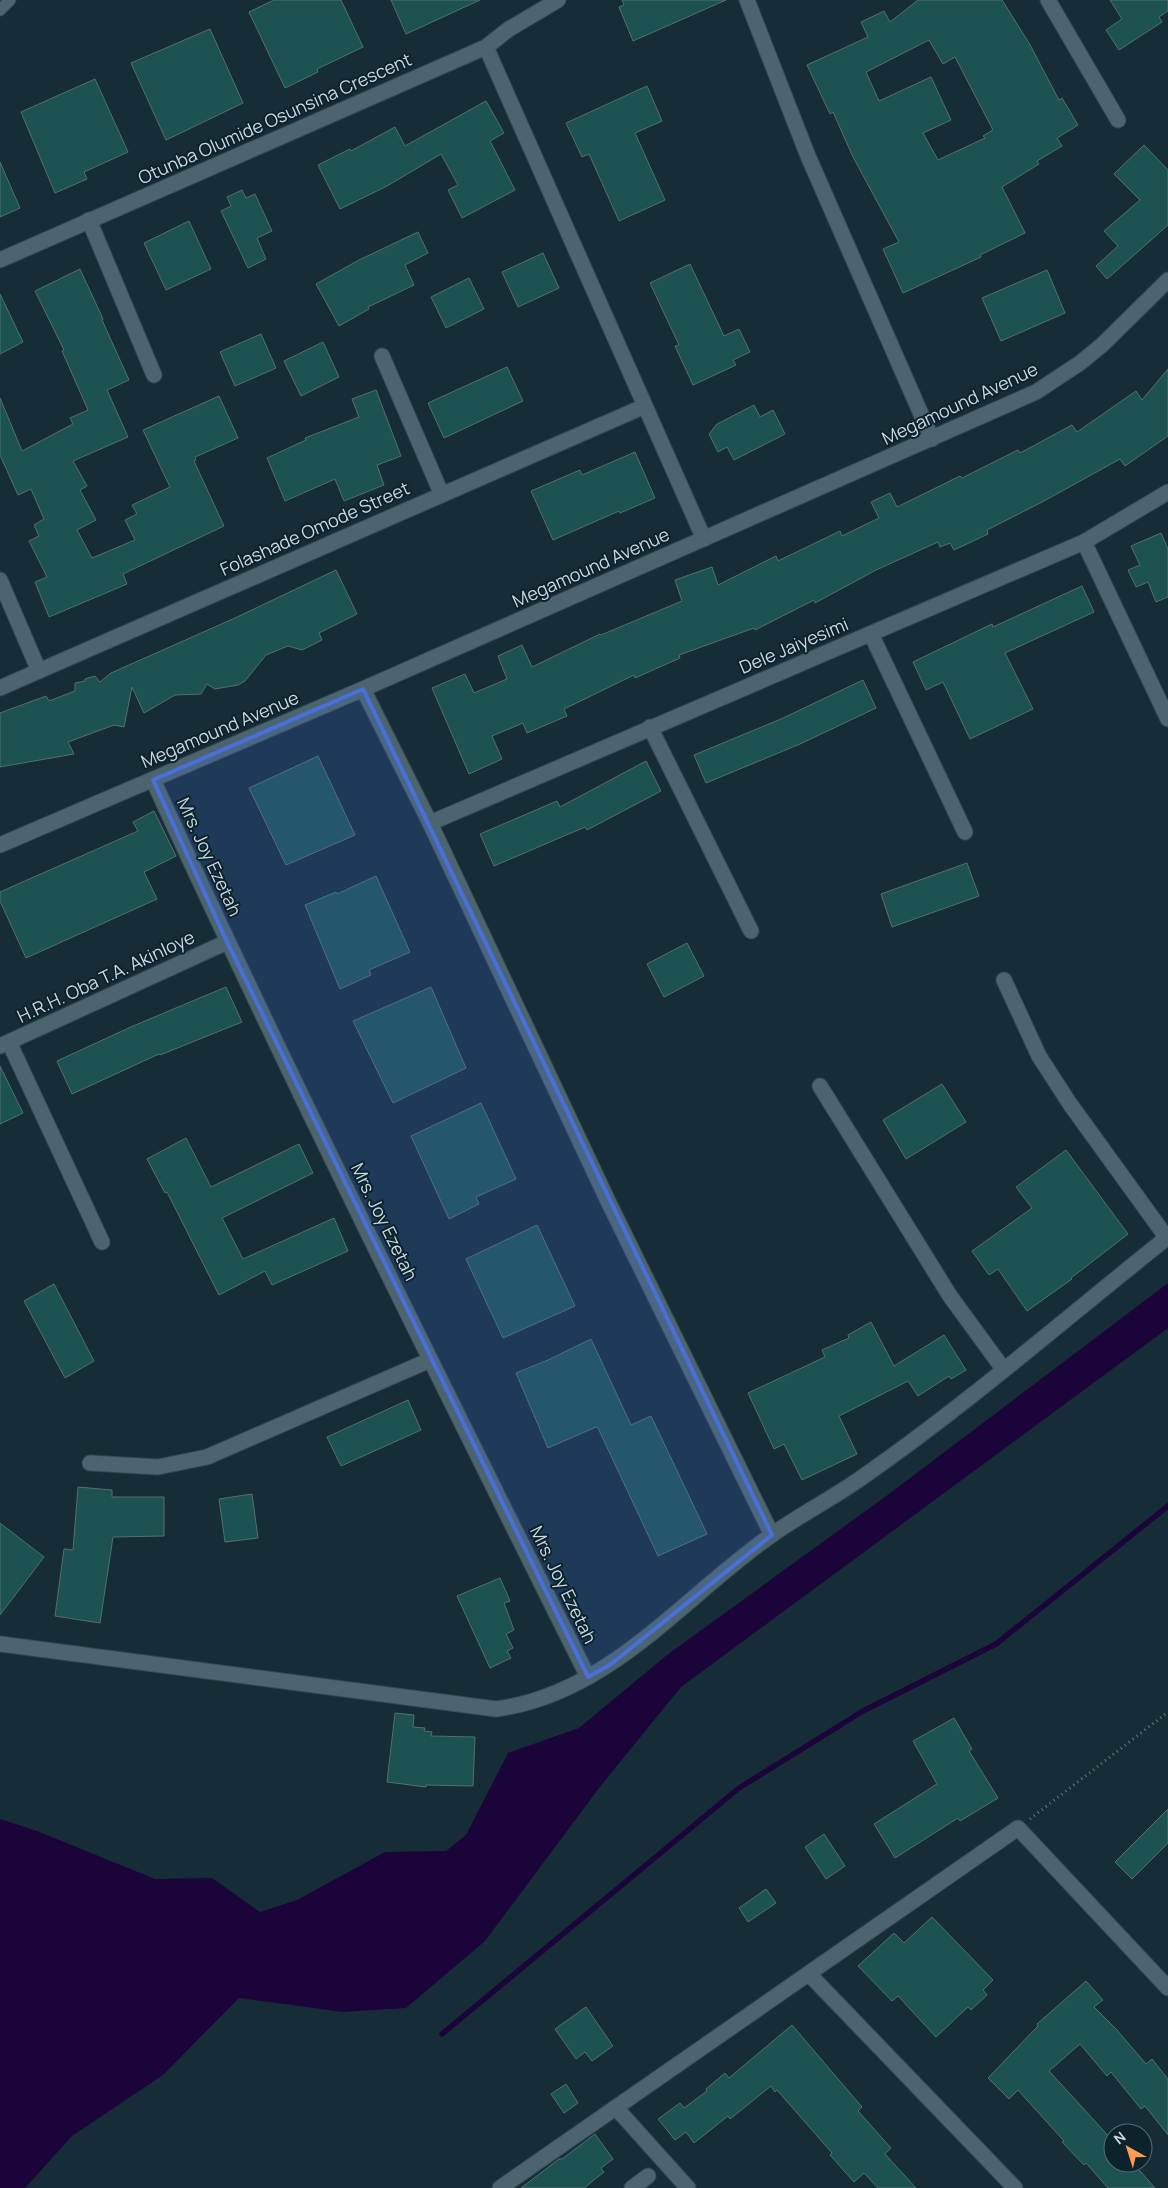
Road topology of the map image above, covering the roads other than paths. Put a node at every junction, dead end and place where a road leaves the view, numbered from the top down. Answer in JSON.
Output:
{"nodes":[{"id":1,"x":10,"y":0,"type":"edge"},
{"id":2,"x":558,"y":0,"type":"edge"},
{"id":3,"x":747,"y":0,"type":"edge"},
{"id":4,"x":1048,"y":0,"type":"edge"},
{"id":5,"x":0,"y":10,"type":"edge"},
{"id":6,"x":486,"y":47,"type":"junction"},
{"id":7,"x":1118,"y":120,"type":"dead end"},
{"id":8,"x":89,"y":220,"type":"junction"},
{"id":9,"x":0,"y":260,"type":"edge"},
{"id":10,"x":1168,"y":280,"type":"edge"},
{"id":11,"x":382,"y":356,"type":"dead end"},
{"id":12,"x":154,"y":375,"type":"dead end"},
{"id":13,"x":645,"y":406,"type":"junction"},
{"id":14,"x":932,"y":439,"type":"junction"},
{"id":15,"x":1168,"y":492,"type":"edge"},
{"id":16,"x":442,"y":494,"type":"junction"},
{"id":17,"x":704,"y":538,"type":"junction"},
{"id":18,"x":1084,"y":542,"type":"junction"},
{"id":19,"x":0,"y":580,"type":"edge"},
{"id":20,"x":871,"y":634,"type":"junction"},
{"id":21,"x":39,"y":671,"type":"junction"},
{"id":22,"x":0,"y":688,"type":"edge"},
{"id":23,"x":363,"y":690,"type":"junction"},
{"id":24,"x":1168,"y":719,"type":"edge"},
{"id":25,"x":650,"y":727,"type":"junction"},
{"id":26,"x":153,"y":780,"type":"junction"},
{"id":27,"x":430,"y":823,"type":"junction"},
{"id":28,"x":965,"y":832,"type":"dead end"},
{"id":29,"x":0,"y":845,"type":"edge"},
{"id":30,"x":751,"y":931,"type":"dead end"},
{"id":31,"x":227,"y":942,"type":"junction"},
{"id":32,"x":1004,"y":980,"type":"dead end"},
{"id":33,"x":5,"y":1044,"type":"edge"},
{"id":34,"x":820,"y":1086,"type":"dead end"},
{"id":35,"x":1167,"y":1237,"type":"edge"},
{"id":36,"x":102,"y":1242,"type":"dead end"},
{"id":37,"x":430,"y":1360,"type":"junction"},
{"id":38,"x":1004,"y":1370,"type":"junction"},
{"id":39,"x":90,"y":1463,"type":"dead end"},
{"id":40,"x":772,"y":1534,"type":"junction"},
{"id":41,"x":0,"y":1644,"type":"edge"},
{"id":42,"x":588,"y":1677,"type":"junction"},
{"id":43,"x":809,"y":1974,"type":"junction"},
{"id":44,"x":1168,"y":1988,"type":"edge"},
{"id":45,"x":617,"y":2108,"type":"junction"},
{"id":46,"x":648,"y":2176,"type":"dead end"},
{"id":47,"x":500,"y":2188,"type":"edge"},
{"id":48,"x":632,"y":2188,"type":"edge"},
{"id":49,"x":688,"y":2188,"type":"edge"},
{"id":50,"x":1015,"y":2188,"type":"edge"}],
"edges":[{"from":1,"to":5,"type":"lane"},
{"from":2,"to":6,"type":"street","name":"Otunba Olumide Osunsina Crescent"},
{"from":3,"to":14,"type":"street"},
{"from":4,"to":7,"type":"street"},
{"from":6,"to":8,"type":"street","name":"Otunba Olumide Osunsina Crescent"},
{"from":6,"to":13,"type":"street"},
{"from":8,"to":9,"type":"street","name":"Otunba Olumide Osunsina Crescent"},
{"from":8,"to":12,"type":"street"},
{"from":10,"to":14,"type":"street","name":"Megamound Avenue"},
{"from":11,"to":16,"type":"street"},
{"from":13,"to":16,"type":"street","name":"Folashade Omode Street"},
{"from":13,"to":17,"type":"street"},
{"from":14,"to":17,"type":"street","name":"Megamound Avenue"},
{"from":15,"to":18,"type":"street","name":"Dele Jaiyesimi"},
{"from":16,"to":21,"type":"street","name":"Folashade Omode Street"},
{"from":17,"to":23,"type":"street","name":"Megamound Avenue"},
{"from":18,"to":20,"type":"street","name":"Dele Jaiyesimi"},
{"from":18,"to":24,"type":"street"},
{"from":19,"to":21,"type":"street"},
{"from":20,"to":25,"type":"street","name":"Dele Jaiyesimi"},
{"from":20,"to":28,"type":"street"},
{"from":21,"to":22,"type":"street","name":"Folashade Omode Street"},
{"from":23,"to":26,"type":"street","name":"Megamound Avenue"},
{"from":23,"to":27,"type":"street"},
{"from":25,"to":27,"type":"street","name":"Dele Jaiyesimi"},
{"from":25,"to":30,"type":"street"},
{"from":26,"to":29,"type":"street","name":"Megamound Avenue"},
{"from":26,"to":31,"type":"street","name":"Mrs. Joy Ezetah"},
{"from":27,"to":40,"type":"street"},
{"from":31,"to":33,"type":"street","name":"H.R.H. Oba T.A. Akinloye"},
{"from":31,"to":37,"type":"street","name":"Mrs. Joy Ezetah"},
{"from":32,"to":35,"type":"street"},
{"from":33,"to":36,"type":"street"},
{"from":34,"to":38,"type":"street"},
{"from":35,"to":38,"type":"street"},
{"from":37,"to":39,"type":"street"},
{"from":37,"to":42,"type":"street","name":"Mrs. Joy Ezetah"},
{"from":38,"to":40,"type":"street"},
{"from":40,"to":42,"type":"street"},
{"from":41,"to":42,"type":"street"},
{"from":43,"to":44,"type":"street"},
{"from":43,"to":45,"type":"street"},
{"from":43,"to":50,"type":"street"},
{"from":45,"to":47,"type":"street"},
{"from":45,"to":49,"type":"street"},
{"from":46,"to":48,"type":"street"}]}
